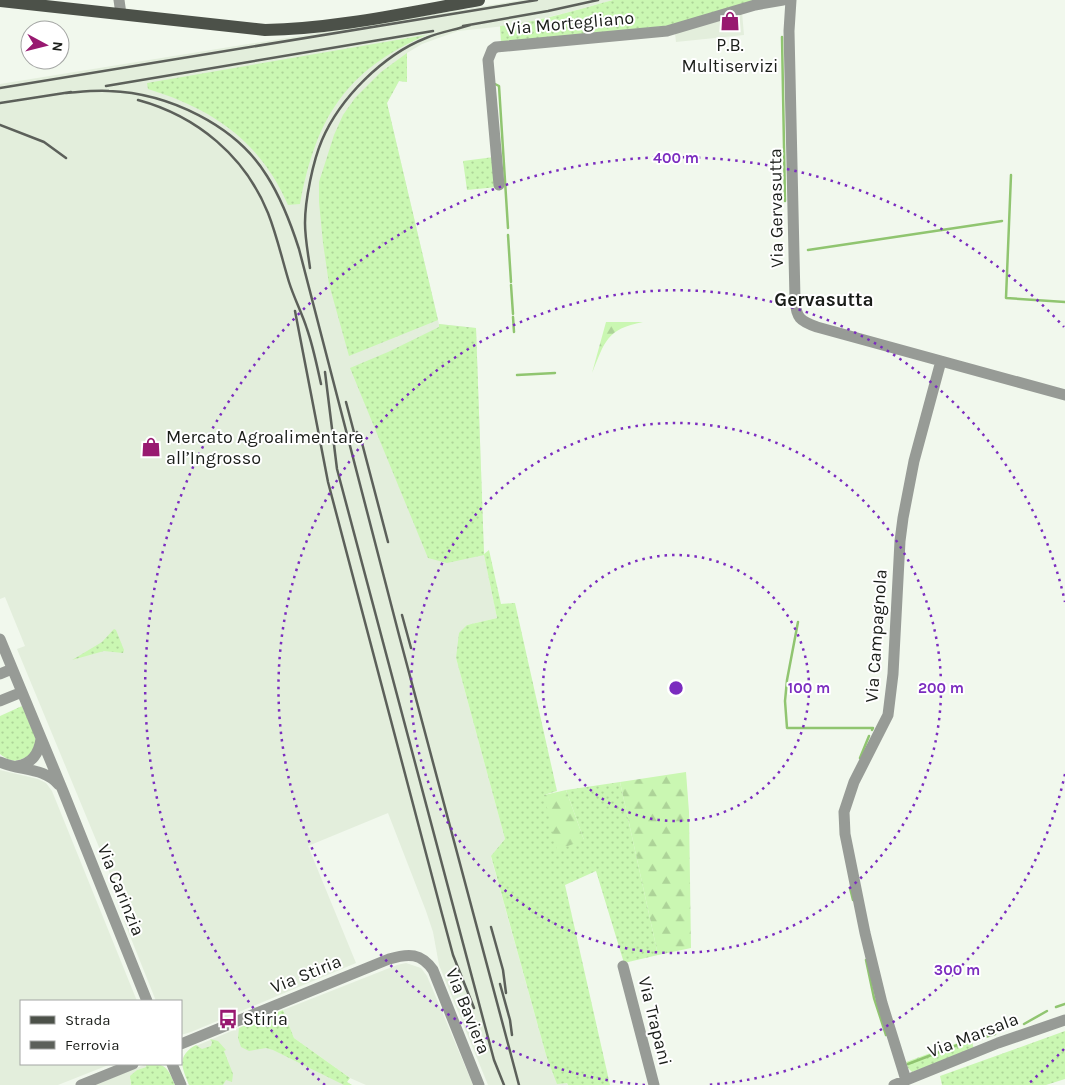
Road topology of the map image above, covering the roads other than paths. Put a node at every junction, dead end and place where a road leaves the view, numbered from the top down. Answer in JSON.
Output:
{"nodes":[{"id":1,"x":119,"y":0,"type":"edge"},
{"id":2,"x":479,"y":0,"type":"edge"},
{"id":3,"x":784,"y":0,"type":"edge"},
{"id":4,"x":791,"y":0,"type":"edge"},
{"id":5,"x":0,"y":1,"type":"edge"},
{"id":6,"x":121,"y":14,"type":"junction"},
{"id":7,"x":499,"y":185,"type":"dead end"},
{"id":8,"x":941,"y":362,"type":"junction"},
{"id":9,"x":1065,"y":395,"type":"edge"},
{"id":10,"x":0,"y":639,"type":"edge"},
{"id":11,"x":12,"y":668,"type":"junction"},
{"id":12,"x":0,"y":674,"type":"edge"},
{"id":13,"x":22,"y":692,"type":"junction"},
{"id":14,"x":0,"y":701,"type":"edge"},
{"id":15,"x":41,"y":738,"type":"junction"},
{"id":16,"x":5,"y":764,"type":"edge"},
{"id":17,"x":63,"y":791,"type":"junction"},
{"id":18,"x":418,"y":956,"type":"joint"},
{"id":19,"x":623,"y":966,"type":"dead end"},
{"id":20,"x":147,"y":1000,"type":"edge"},
{"id":21,"x":1065,"y":1020,"type":"edge"},
{"id":22,"x":182,"y":1044,"type":"edge"},
{"id":23,"x":131,"y":1065,"type":"edge"},
{"id":24,"x":172,"y":1065,"type":"edge"},
{"id":25,"x":906,"y":1080,"type":"junction"},
{"id":26,"x":81,"y":1085,"type":"edge"},
{"id":27,"x":180,"y":1085,"type":"edge"},
{"id":28,"x":479,"y":1085,"type":"edge"},
{"id":29,"x":654,"y":1085,"type":"edge"},
{"id":30,"x":894,"y":1085,"type":"edge"}],
"edges":[{"from":1,"to":6,"type":"street"},
{"from":2,"to":6,"type":"main road"},
{"from":3,"to":7,"type":"street","name":"Via Mortegliano"},
{"from":4,"to":8,"type":"street","name":"Via Gervasutta"},
{"from":5,"to":6,"type":"main road"},
{"from":8,"to":9,"type":"street","name":"Via Gervasutta"},
{"from":8,"to":25,"type":"street","name":"Via Campagnola"},
{"from":10,"to":11,"type":"street","name":"Via Carinzia"},
{"from":11,"to":12,"type":"street"},
{"from":11,"to":13,"type":"street","name":"Via Carinzia"},
{"from":13,"to":14,"type":"street"},
{"from":13,"to":15,"type":"street","name":"Via Carinzia"},
{"from":15,"to":16,"type":"street"},
{"from":15,"to":17,"type":"street","name":"Via Carinzia"},
{"from":16,"to":17,"type":"street"},
{"from":17,"to":20,"type":"street","name":"Via Carinzia"},
{"from":18,"to":22,"type":"street","name":"Via Stiria"},
{"from":18,"to":28,"type":"street","name":"Via Baviera"},
{"from":19,"to":29,"type":"street","name":"Via Trapani"},
{"from":21,"to":25,"type":"street","name":"Via Marsala"},
{"from":23,"to":26,"type":"street"},
{"from":24,"to":27,"type":"street"},
{"from":25,"to":30,"type":"street","name":"Via Marsala"}]}
